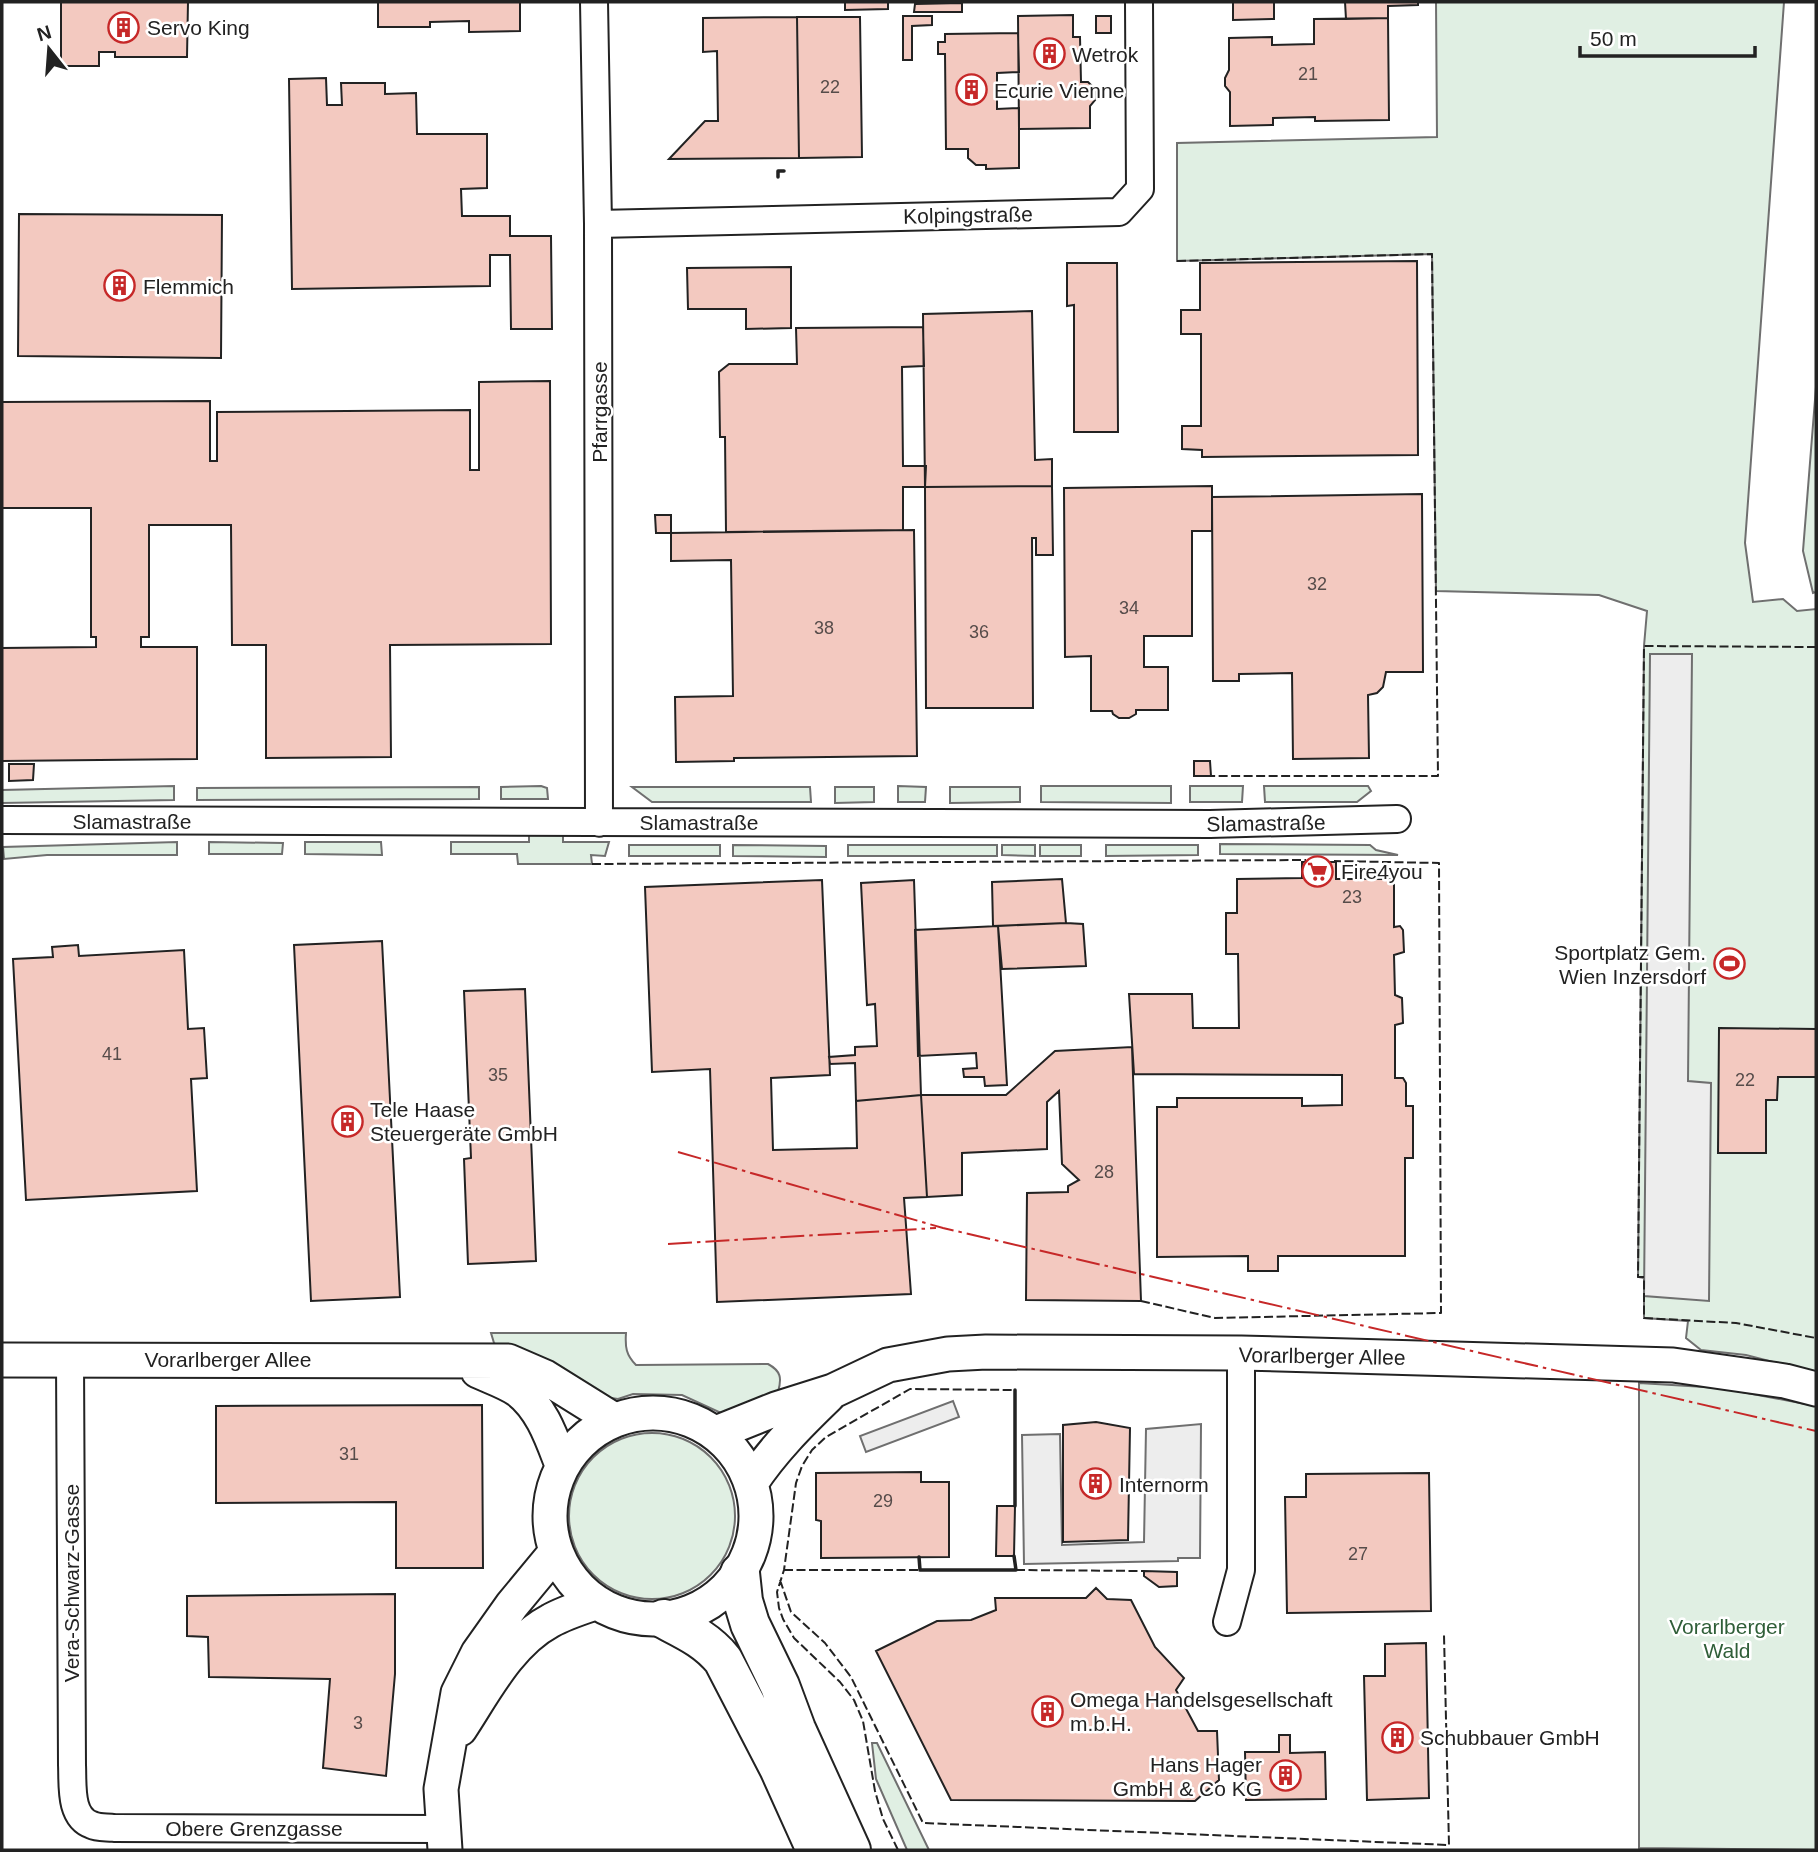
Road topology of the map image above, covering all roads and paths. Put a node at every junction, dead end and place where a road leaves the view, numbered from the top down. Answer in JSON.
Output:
{"nodes":[{"id":1,"x":594,"y":2,"type":"edge"},
{"id":2,"x":1139,"y":2,"type":"edge"},
{"id":3,"x":598,"y":224,"type":"junction"},
{"id":4,"x":1397,"y":819,"type":"dead end"},
{"id":5,"x":2,"y":820,"type":"edge"},
{"id":6,"x":600,"y":823,"type":"junction"},
{"id":7,"x":1241,"y":1353,"type":"junction"},
{"id":8,"x":70,"y":1359,"type":"junction"},
{"id":9,"x":2,"y":1360,"type":"edge"},
{"id":10,"x":453,"y":1361,"type":"junction"},
{"id":11,"x":1816,"y":1389,"type":"edge"},
{"id":12,"x":833,"y":1391,"type":"junction"},
{"id":13,"x":614,"y":1420,"type":"junction"},
{"id":14,"x":716,"y":1433,"type":"junction"},
{"id":15,"x":562,"y":1465,"type":"junction"},
{"id":16,"x":751,"y":1483,"type":"junction"},
{"id":17,"x":555,"y":1553,"type":"junction"},
{"id":18,"x":740,"y":1573,"type":"junction"},
{"id":19,"x":595,"y":1603,"type":"junction"},
{"id":20,"x":664,"y":1619,"type":"junction"},
{"id":21,"x":1227,"y":1622,"type":"dead end"},
{"id":22,"x":451,"y":1742,"type":"junction"},
{"id":23,"x":75,"y":1807,"type":"joint"},
{"id":24,"x":443,"y":1840,"type":"edge"},
{"id":25,"x":816,"y":1850,"type":"edge"},
{"id":26,"x":851,"y":1850,"type":"edge"}],
"edges":[{"from":1,"to":3,"type":"street","name":"Pfarrgasse"},
{"from":2,"to":3,"type":"street","name":"Kolpingstraße"},
{"from":3,"to":6,"type":"street","name":"Pfarrgasse"},
{"from":4,"to":6,"type":"street","name":"Slamastraße"},
{"from":5,"to":6,"type":"street","name":"Slamastraße"},
{"from":7,"to":11,"type":"main road","name":"Vorarlberger Allee"},
{"from":7,"to":12,"type":"main road","name":"Vorarlberger Allee"},
{"from":7,"to":21,"type":"street"},
{"from":8,"to":9,"type":"main road","name":"Vorarlberger Allee"},
{"from":8,"to":10,"type":"main road","name":"Vorarlberger Allee"},
{"from":8,"to":23,"type":"street","name":"Vera-Schwarz-Gasse"},
{"from":10,"to":13,"type":"main road","name":"Vorarlberger Allee"},
{"from":10,"to":15,"type":"main road","name":"Vorarlberger Allee"},
{"from":12,"to":14,"type":"main road","name":"Vorarlberger Allee"},
{"from":12,"to":16,"type":"main road","name":"Vorarlberger Allee"},
{"from":13,"to":14,"type":"main road"},
{"from":13,"to":15,"type":"main road"},
{"from":14,"to":16,"type":"main road"},
{"from":15,"to":17,"type":"main road"},
{"from":16,"to":18,"type":"main road"},
{"from":17,"to":19,"type":"main road"},
{"from":17,"to":22,"type":"main road"},
{"from":18,"to":20,"type":"main road"},
{"from":18,"to":26,"type":"highway"},
{"from":19,"to":20,"type":"main road"},
{"from":19,"to":22,"type":"main road"},
{"from":20,"to":25,"type":"highway"},
{"from":22,"to":24,"type":"main road"},
{"from":23,"to":24,"type":"street","name":"Obere Grenzgasse"}]}
